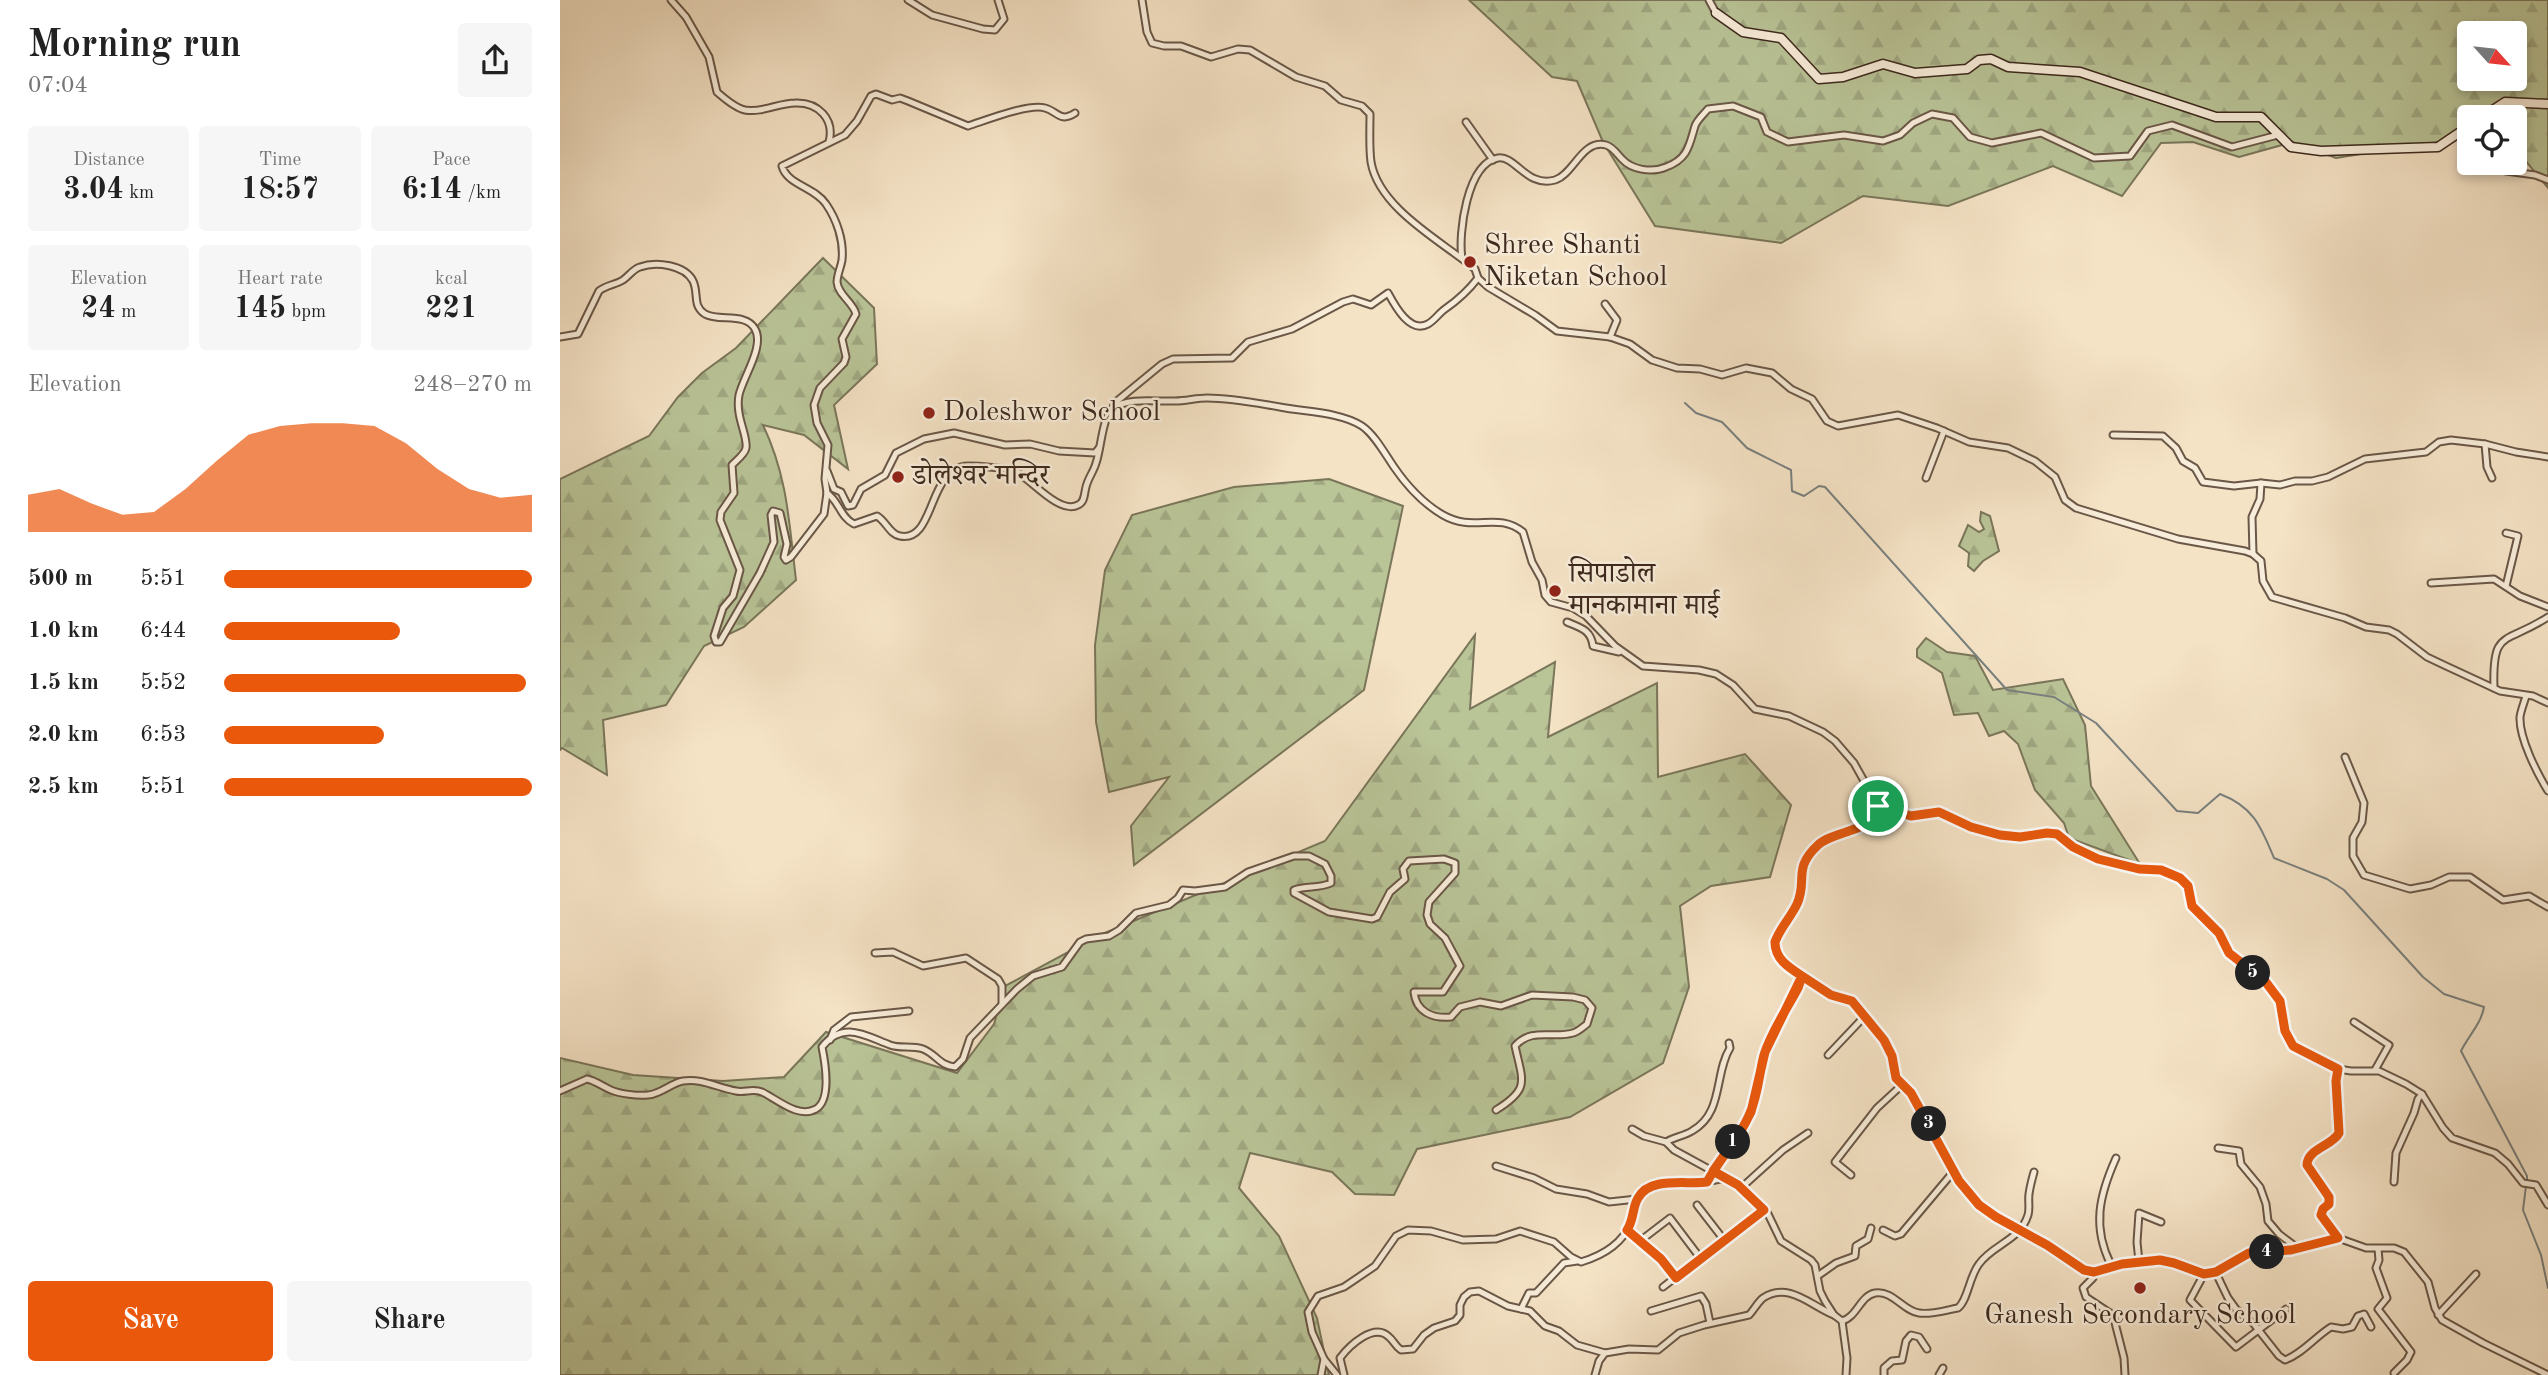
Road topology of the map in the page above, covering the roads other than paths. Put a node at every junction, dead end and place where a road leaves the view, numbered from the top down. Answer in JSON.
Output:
{"nodes":[{"id":1,"x":671,"y":0,"type":"edge"},
{"id":2,"x":908,"y":0,"type":"edge"},
{"id":3,"x":999,"y":0,"type":"edge"},
{"id":4,"x":1142,"y":0,"type":"edge"},
{"id":5,"x":1709,"y":0,"type":"edge"},
{"id":6,"x":1716,"y":13,"type":"joint"},
{"id":7,"x":2548,"y":104,"type":"edge"},
{"id":8,"x":2500,"y":105,"type":"edge"},
{"id":9,"x":1074,"y":113,"type":"dead end"},
{"id":10,"x":1466,"y":121,"type":"dead end"},
{"id":11,"x":2457,"y":134,"type":"edge"},
{"id":12,"x":2278,"y":135,"type":"junction"},
{"id":13,"x":829,"y":142,"type":"junction"},
{"id":14,"x":1493,"y":160,"type":"junction"},
{"id":15,"x":2527,"y":174,"type":"edge"},
{"id":16,"x":2548,"y":180,"type":"edge"},
{"id":17,"x":1462,"y":258,"type":"junction"},
{"id":18,"x":1478,"y":278,"type":"junction"},
{"id":19,"x":1605,"y":304,"type":"dead end"},
{"id":20,"x":560,"y":337,"type":"edge"},
{"id":21,"x":1610,"y":337,"type":"junction"},
{"id":22,"x":1110,"y":412,"type":"junction"},
{"id":23,"x":1944,"y":431,"type":"junction"},
{"id":24,"x":2113,"y":435,"type":"dead end"},
{"id":25,"x":2485,"y":444,"type":"junction"},
{"id":26,"x":1099,"y":448,"type":"junction"},
{"id":27,"x":2548,"y":457,"type":"edge"},
{"id":28,"x":827,"y":471,"type":"junction"},
{"id":29,"x":1926,"y":478,"type":"dead end"},
{"id":30,"x":2492,"y":478,"type":"dead end"},
{"id":31,"x":2261,"y":483,"type":"junction"},
{"id":32,"x":827,"y":493,"type":"junction"},
{"id":33,"x":2506,"y":533,"type":"dead end"},
{"id":34,"x":2253,"y":554,"type":"junction"},
{"id":35,"x":2431,"y":583,"type":"dead end"},
{"id":36,"x":2506,"y":586,"type":"junction"},
{"id":37,"x":2548,"y":607,"type":"edge"},
{"id":38,"x":2548,"y":617,"type":"edge"},
{"id":39,"x":1567,"y":622,"type":"dead end"},
{"id":40,"x":1622,"y":652,"type":"junction"},
{"id":41,"x":2494,"y":688,"type":"junction"},
{"id":42,"x":2526,"y":696,"type":"junction"},
{"id":43,"x":2548,"y":703,"type":"edge"},
{"id":44,"x":2346,"y":757,"type":"dead end"},
{"id":45,"x":2548,"y":791,"type":"edge"},
{"id":46,"x":1878,"y":806,"type":"junction"},
{"id":47,"x":2548,"y":907,"type":"edge"},
{"id":48,"x":875,"y":953,"type":"dead end"},
{"id":49,"x":1802,"y":976,"type":"junction"},
{"id":50,"x":1002,"y":1004,"type":"junction"},
{"id":51,"x":909,"y":1011,"type":"dead end"},
{"id":52,"x":1864,"y":1017,"type":"junction"},
{"id":53,"x":2354,"y":1022,"type":"dead end"},
{"id":54,"x":830,"y":1040,"type":"junction"},
{"id":55,"x":1729,"y":1043,"type":"dead end"},
{"id":56,"x":1828,"y":1055,"type":"dead end"},
{"id":57,"x":2338,"y":1069,"type":"junction"},
{"id":58,"x":2375,"y":1070,"type":"junction"},
{"id":59,"x":1903,"y":1084,"type":"junction"},
{"id":60,"x":560,"y":1091,"type":"edge"},
{"id":61,"x":2422,"y":1094,"type":"junction"},
{"id":62,"x":1496,"y":1110,"type":"dead end"},
{"id":63,"x":1632,"y":1129,"type":"dead end"},
{"id":64,"x":1808,"y":1133,"type":"dead end"},
{"id":65,"x":1666,"y":1142,"type":"junction"},
{"id":66,"x":2218,"y":1148,"type":"dead end"},
{"id":67,"x":2116,"y":1158,"type":"dead end"},
{"id":68,"x":1496,"y":1166,"type":"dead end"},
{"id":69,"x":1713,"y":1171,"type":"junction"},
{"id":70,"x":1954,"y":1171,"type":"junction"},
{"id":71,"x":2034,"y":1172,"type":"dead end"},
{"id":72,"x":1851,"y":1175,"type":"dead end"},
{"id":73,"x":1725,"y":1178,"type":"junction"},
{"id":74,"x":1707,"y":1182,"type":"junction"},
{"id":75,"x":2394,"y":1182,"type":"dead end"},
{"id":76,"x":1741,"y":1188,"type":"junction"},
{"id":77,"x":1637,"y":1199,"type":"junction"},
{"id":78,"x":1697,"y":1205,"type":"dead end"},
{"id":79,"x":2548,"y":1205,"type":"edge"},
{"id":80,"x":1764,"y":1210,"type":"junction"},
{"id":81,"x":2161,"y":1222,"type":"dead end"},
{"id":82,"x":1871,"y":1228,"type":"dead end"},
{"id":83,"x":1627,"y":1230,"type":"junction"},
{"id":84,"x":1883,"y":1230,"type":"dead end"},
{"id":85,"x":2021,"y":1231,"type":"junction"},
{"id":86,"x":2338,"y":1238,"type":"junction"},
{"id":87,"x":1640,"y":1241,"type":"junction"},
{"id":88,"x":1724,"y":1241,"type":"junction"},
{"id":89,"x":2299,"y":1249,"type":"junction"},
{"id":90,"x":2378,"y":1249,"type":"junction"},
{"id":91,"x":1701,"y":1259,"type":"junction"},
{"id":92,"x":1577,"y":1261,"type":"junction"},
{"id":93,"x":2139,"y":1262,"type":"junction"},
{"id":94,"x":2111,"y":1265,"type":"junction"},
{"id":95,"x":2094,"y":1272,"type":"junction"},
{"id":96,"x":2216,"y":1272,"type":"junction"},
{"id":97,"x":2204,"y":1274,"type":"junction"},
{"id":98,"x":2476,"y":1274,"type":"dead end"},
{"id":99,"x":1819,"y":1275,"type":"junction"},
{"id":100,"x":1676,"y":1278,"type":"junction"},
{"id":101,"x":1663,"y":1287,"type":"dead end"},
{"id":102,"x":1521,"y":1308,"type":"junction"},
{"id":103,"x":2286,"y":1309,"type":"dead end"},
{"id":104,"x":1651,"y":1311,"type":"dead end"},
{"id":105,"x":1835,"y":1315,"type":"junction"},
{"id":106,"x":2438,"y":1315,"type":"junction"},
{"id":107,"x":1842,"y":1321,"type":"junction"},
{"id":108,"x":1710,"y":1323,"type":"junction"},
{"id":109,"x":2371,"y":1327,"type":"dead end"},
{"id":110,"x":2260,"y":1330,"type":"junction"},
{"id":111,"x":1927,"y":1349,"type":"dead end"},
{"id":112,"x":1605,"y":1353,"type":"junction"},
{"id":113,"x":1324,"y":1359,"type":"junction"},
{"id":114,"x":1943,"y":1368,"type":"dead end"},
{"id":115,"x":2394,"y":1373,"type":"dead end"},
{"id":116,"x":1321,"y":1375,"type":"edge"},
{"id":117,"x":1337,"y":1375,"type":"edge"},
{"id":118,"x":1344,"y":1375,"type":"edge"},
{"id":119,"x":1595,"y":1375,"type":"edge"},
{"id":120,"x":1846,"y":1375,"type":"edge"},
{"id":121,"x":1884,"y":1375,"type":"edge"},
{"id":122,"x":1939,"y":1375,"type":"edge"},
{"id":123,"x":2125,"y":1375,"type":"edge"},
{"id":124,"x":2548,"y":1375,"type":"edge"}],
"edges":[{"from":1,"to":13,"type":"street"},
{"from":2,"to":3,"type":"street"},
{"from":4,"to":17,"type":"street"},
{"from":5,"to":6,"type":"street"},
{"from":6,"to":12,"type":"main road"},
{"from":7,"to":8,"type":"main road"},
{"from":9,"to":13,"type":"street"},
{"from":10,"to":14,"type":"street"},
{"from":11,"to":12,"type":"main road"},
{"from":12,"to":14,"type":"street"},
{"from":13,"to":28,"type":"street"},
{"from":14,"to":17,"type":"street"},
{"from":15,"to":16,"type":"street"},
{"from":17,"to":18,"type":"street"},
{"from":18,"to":21,"type":"street"},
{"from":18,"to":22,"type":"street"},
{"from":19,"to":21,"type":"street"},
{"from":20,"to":32,"type":"street"},
{"from":21,"to":23,"type":"street"},
{"from":22,"to":26,"type":"street"},
{"from":22,"to":40,"type":"street"},
{"from":23,"to":29,"type":"street"},
{"from":23,"to":34,"type":"street"},
{"from":24,"to":31,"type":"street"},
{"from":25,"to":27,"type":"street"},
{"from":25,"to":30,"type":"street"},
{"from":25,"to":31,"type":"street"},
{"from":26,"to":28,"type":"street"},
{"from":26,"to":32,"type":"street"},
{"from":28,"to":32,"type":"street"},
{"from":31,"to":34,"type":"street"},
{"from":33,"to":36,"type":"street"},
{"from":34,"to":41,"type":"street"},
{"from":35,"to":36,"type":"street"},
{"from":36,"to":37,"type":"street"},
{"from":38,"to":41,"type":"street"},
{"from":39,"to":40,"type":"street"},
{"from":40,"to":46,"type":"street"},
{"from":41,"to":42,"type":"street"},
{"from":42,"to":43,"type":"street"},
{"from":42,"to":45,"type":"street"},
{"from":44,"to":47,"type":"street"},
{"from":46,"to":49,"type":"street"},
{"from":46,"to":57,"type":"street"},
{"from":48,"to":50,"type":"street"},
{"from":49,"to":52,"type":"street"},
{"from":49,"to":69,"type":"street"},
{"from":50,"to":54,"type":"street"},
{"from":50,"to":62,"type":"street"},
{"from":51,"to":54,"type":"street"},
{"from":52,"to":56,"type":"street"},
{"from":52,"to":59,"type":"street"},
{"from":53,"to":58,"type":"street"},
{"from":54,"to":60,"type":"street"},
{"from":55,"to":65,"type":"street"},
{"from":57,"to":58,"type":"street"},
{"from":57,"to":86,"type":"street"},
{"from":58,"to":61,"type":"street"},
{"from":59,"to":70,"type":"street"},
{"from":59,"to":72,"type":"street"},
{"from":61,"to":75,"type":"street"},
{"from":61,"to":79,"type":"street"},
{"from":63,"to":65,"type":"street"},
{"from":64,"to":76,"type":"street"},
{"from":65,"to":69,"type":"street"},
{"from":66,"to":89,"type":"street"},
{"from":67,"to":94,"type":"street"},
{"from":68,"to":77,"type":"street"},
{"from":69,"to":73,"type":"street"},
{"from":69,"to":74,"type":"street"},
{"from":70,"to":84,"type":"street"},
{"from":70,"to":85,"type":"street"},
{"from":71,"to":85,"type":"street"},
{"from":73,"to":74,"type":"street"},
{"from":73,"to":76,"type":"street"},
{"from":74,"to":77,"type":"street"},
{"from":76,"to":80,"type":"street"},
{"from":77,"to":83,"type":"street"},
{"from":78,"to":88,"type":"street"},
{"from":80,"to":88,"type":"street"},
{"from":80,"to":99,"type":"street"},
{"from":81,"to":93,"type":"street"},
{"from":82,"to":99,"type":"street"},
{"from":83,"to":87,"type":"street"},
{"from":83,"to":92,"type":"street"},
{"from":85,"to":95,"type":"street"},
{"from":85,"to":107,"type":"street"},
{"from":86,"to":89,"type":"street"},
{"from":86,"to":90,"type":"street"},
{"from":87,"to":91,"type":"street"},
{"from":87,"to":100,"type":"street"},
{"from":88,"to":91,"type":"street"},
{"from":89,"to":96,"type":"street"},
{"from":90,"to":106,"type":"street"},
{"from":90,"to":115,"type":"street"},
{"from":91,"to":100,"type":"street"},
{"from":92,"to":102,"type":"street"},
{"from":92,"to":113,"type":"street"},
{"from":93,"to":94,"type":"street"},
{"from":93,"to":97,"type":"street"},
{"from":94,"to":95,"type":"street"},
{"from":95,"to":123,"type":"street"},
{"from":96,"to":97,"type":"street"},
{"from":96,"to":110,"type":"street"},
{"from":97,"to":110,"type":"street"},
{"from":98,"to":106,"type":"street"},
{"from":99,"to":105,"type":"street"},
{"from":100,"to":101,"type":"street"},
{"from":102,"to":112,"type":"street"},
{"from":102,"to":118,"type":"street"},
{"from":103,"to":110,"type":"street"},
{"from":104,"to":108,"type":"street"},
{"from":105,"to":107,"type":"street"},
{"from":105,"to":108,"type":"street"},
{"from":106,"to":124,"type":"street"},
{"from":107,"to":120,"type":"street"},
{"from":108,"to":112,"type":"street"},
{"from":109,"to":110,"type":"street"},
{"from":111,"to":121,"type":"street"},
{"from":112,"to":119,"type":"street"},
{"from":113,"to":116,"type":"street"},
{"from":113,"to":117,"type":"street"},
{"from":114,"to":122,"type":"street"}]}
